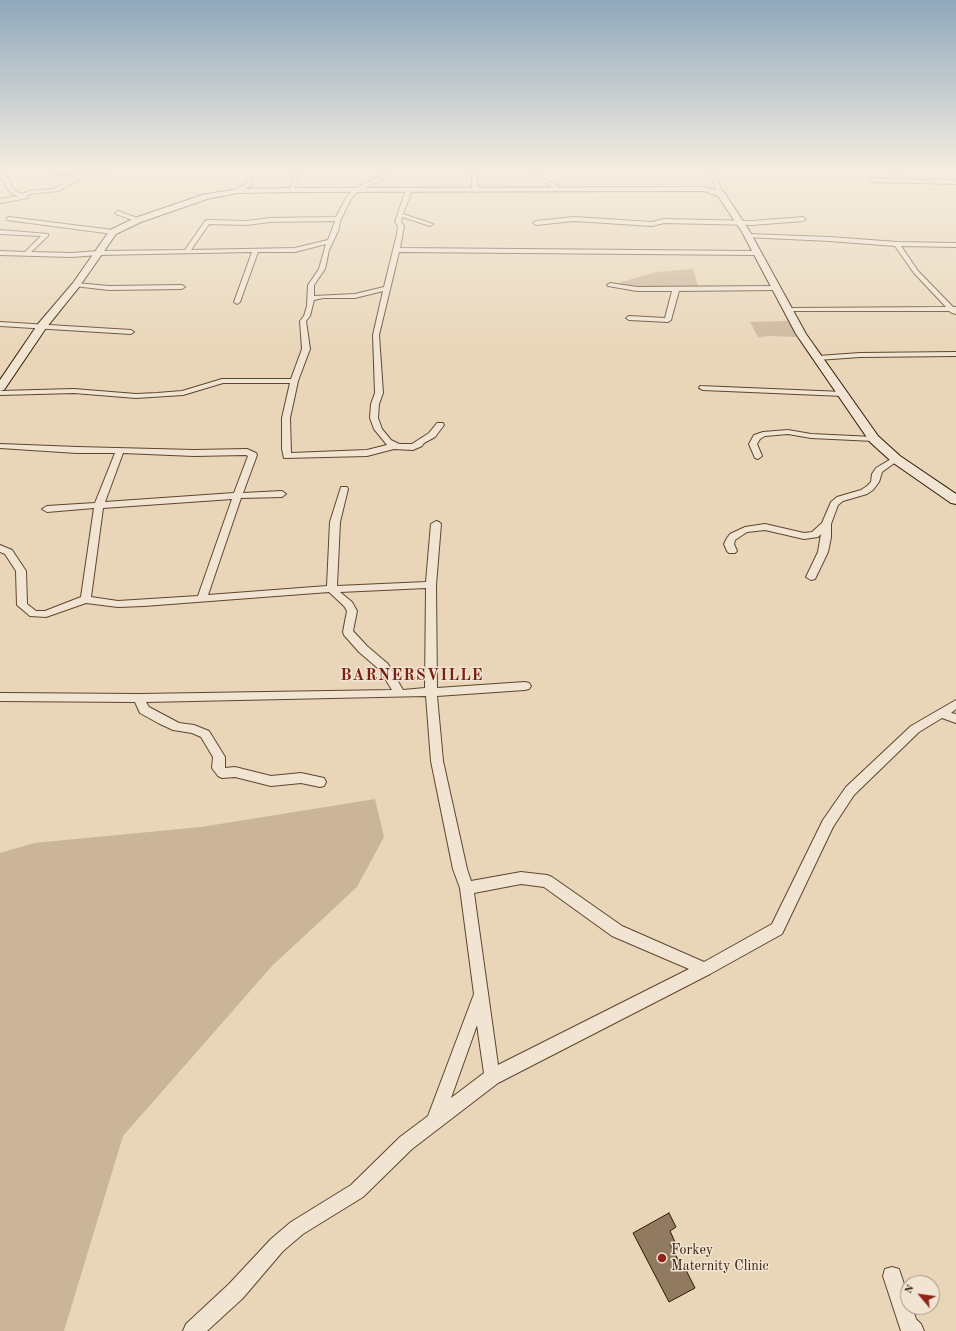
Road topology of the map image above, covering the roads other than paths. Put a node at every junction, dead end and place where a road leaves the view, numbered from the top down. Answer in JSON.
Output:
{"nodes":[{"id":1,"x":106,"y":231,"type":"edge"},
{"id":2,"x":201,"y":231,"type":"edge"},
{"id":3,"x":334,"y":231,"type":"edge"},
{"id":4,"x":400,"y":231,"type":"edge"},
{"id":5,"x":745,"y":231,"type":"edge"},
{"id":6,"x":0,"y":232,"type":"edge"},
{"id":7,"x":113,"y":232,"type":"joint"},
{"id":8,"x":748,"y":236,"type":"junction"},
{"id":9,"x":330,"y":241,"type":"junction"},
{"id":10,"x":897,"y":244,"type":"junction"},
{"id":11,"x":956,"y":245,"type":"edge"},
{"id":12,"x":256,"y":250,"type":"junction"},
{"id":13,"x":295,"y":250,"type":"junction"},
{"id":14,"x":326,"y":250,"type":"junction"},
{"id":15,"x":397,"y":250,"type":"junction"},
{"id":16,"x":187,"y":251,"type":"junction"},
{"id":17,"x":0,"y":253,"type":"edge"},
{"id":18,"x":98,"y":253,"type":"junction"},
{"id":19,"x":756,"y":253,"type":"junction"},
{"id":20,"x":26,"y":254,"type":"junction"},
{"id":21,"x":76,"y":285,"type":"junction"},
{"id":22,"x":610,"y":285,"type":"dead end"},
{"id":23,"x":182,"y":287,"type":"dead end"},
{"id":24,"x":388,"y":288,"type":"junction"},
{"id":25,"x":776,"y":288,"type":"junction"},
{"id":26,"x":676,"y":289,"type":"junction"},
{"id":27,"x":311,"y":298,"type":"junction"},
{"id":28,"x":237,"y":302,"type":"dead end"},
{"id":29,"x":789,"y":310,"type":"junction"},
{"id":30,"x":955,"y":311,"type":"edge"},
{"id":31,"x":629,"y":318,"type":"dead end"},
{"id":32,"x":0,"y":324,"type":"edge"},
{"id":33,"x":42,"y":326,"type":"junction"},
{"id":34,"x":131,"y":332,"type":"dead end"},
{"id":35,"x":956,"y":354,"type":"edge"},
{"id":36,"x":818,"y":358,"type":"junction"},
{"id":37,"x":294,"y":381,"type":"junction"},
{"id":38,"x":0,"y":388,"type":"edge"},
{"id":39,"x":703,"y":388,"type":"dead end"},
{"id":40,"x":0,"y":392,"type":"edge"},
{"id":41,"x":843,"y":394,"type":"junction"},
{"id":42,"x":440,"y":425,"type":"dead end"},
{"id":43,"x":874,"y":439,"type":"junction"},
{"id":44,"x":0,"y":446,"type":"edge"},
{"id":45,"x":393,"y":446,"type":"junction"},
{"id":46,"x":120,"y":450,"type":"junction"},
{"id":47,"x":758,"y":456,"type":"dead end"},
{"id":48,"x":896,"y":459,"type":"junction"},
{"id":49,"x":344,"y":489,"type":"dead end"},
{"id":50,"x":282,"y":494,"type":"dead end"},
{"id":51,"x":237,"y":496,"type":"junction"},
{"id":52,"x":956,"y":500,"type":"edge"},
{"id":53,"x":99,"y":505,"type":"junction"},
{"id":54,"x":47,"y":509,"type":"dead end"},
{"id":55,"x":436,"y":524,"type":"dead end"},
{"id":56,"x":826,"y":524,"type":"junction"},
{"id":57,"x":0,"y":548,"type":"edge"},
{"id":58,"x":732,"y":551,"type":"dead end"},
{"id":59,"x":811,"y":577,"type":"dead end"},
{"id":60,"x":431,"y":585,"type":"junction"},
{"id":61,"x":332,"y":589,"type":"junction"},
{"id":62,"x":86,"y":599,"type":"junction"},
{"id":63,"x":202,"y":599,"type":"junction"},
{"id":64,"x":525,"y":686,"type":"dead end"},
{"id":65,"x":431,"y":693,"type":"junction"},
{"id":66,"x":400,"y":694,"type":"junction"},
{"id":67,"x":0,"y":697,"type":"edge"},
{"id":68,"x":139,"y":698,"type":"junction"},
{"id":69,"x":956,"y":704,"type":"edge"},
{"id":70,"x":942,"y":714,"type":"junction"},
{"id":71,"x":956,"y":719,"type":"edge"},
{"id":72,"x":320,"y":782,"type":"dead end"},
{"id":73,"x":467,"y":888,"type":"junction"},
{"id":74,"x":704,"y":969,"type":"junction"},
{"id":75,"x":481,"y":995,"type":"junction"},
{"id":76,"x":492,"y":1077,"type":"junction"},
{"id":77,"x":433,"y":1122,"type":"junction"},
{"id":78,"x":892,"y":1276,"type":"dead end"},
{"id":79,"x":193,"y":1331,"type":"edge"},
{"id":80,"x":914,"y":1331,"type":"edge"}],
"edges":[{"from":1,"to":7,"type":"street"},
{"from":2,"to":16,"type":"street"},
{"from":3,"to":9,"type":"street"},
{"from":4,"to":15,"type":"street"},
{"from":5,"to":8,"type":"main road"},
{"from":6,"to":20,"type":"street"},
{"from":7,"to":18,"type":"main road"},
{"from":8,"to":10,"type":"street"},
{"from":8,"to":19,"type":"main road"},
{"from":9,"to":13,"type":"street"},
{"from":9,"to":14,"type":"street"},
{"from":10,"to":11,"type":"street"},
{"from":10,"to":30,"type":"street"},
{"from":12,"to":13,"type":"street"},
{"from":12,"to":16,"type":"street"},
{"from":12,"to":28,"type":"street"},
{"from":13,"to":14,"type":"street"},
{"from":14,"to":27,"type":"street"},
{"from":15,"to":19,"type":"street"},
{"from":15,"to":24,"type":"street"},
{"from":16,"to":18,"type":"street"},
{"from":17,"to":20,"type":"street"},
{"from":18,"to":20,"type":"street"},
{"from":18,"to":21,"type":"main road"},
{"from":19,"to":25,"type":"main road"},
{"from":21,"to":23,"type":"street"},
{"from":21,"to":33,"type":"main road"},
{"from":22,"to":26,"type":"street"},
{"from":24,"to":27,"type":"street"},
{"from":24,"to":45,"type":"street"},
{"from":25,"to":26,"type":"street"},
{"from":25,"to":29,"type":"main road"},
{"from":26,"to":31,"type":"street"},
{"from":27,"to":37,"type":"street"},
{"from":29,"to":30,"type":"street"},
{"from":29,"to":36,"type":"main road"},
{"from":32,"to":33,"type":"street"},
{"from":33,"to":34,"type":"street"},
{"from":33,"to":38,"type":"main road"},
{"from":35,"to":36,"type":"street"},
{"from":36,"to":41,"type":"main road"},
{"from":37,"to":40,"type":"street"},
{"from":37,"to":45,"type":"street"},
{"from":39,"to":41,"type":"street"},
{"from":41,"to":43,"type":"main road"},
{"from":42,"to":45,"type":"street"},
{"from":43,"to":47,"type":"street"},
{"from":43,"to":48,"type":"main road"},
{"from":44,"to":46,"type":"street"},
{"from":46,"to":51,"type":"street"},
{"from":46,"to":53,"type":"street"},
{"from":48,"to":52,"type":"main road"},
{"from":48,"to":56,"type":"street"},
{"from":49,"to":61,"type":"street"},
{"from":50,"to":51,"type":"street"},
{"from":51,"to":53,"type":"street"},
{"from":51,"to":63,"type":"street"},
{"from":53,"to":54,"type":"street"},
{"from":53,"to":62,"type":"street"},
{"from":55,"to":60,"type":"street"},
{"from":56,"to":58,"type":"street"},
{"from":56,"to":59,"type":"street"},
{"from":57,"to":62,"type":"street"},
{"from":60,"to":61,"type":"street"},
{"from":60,"to":65,"type":"street"},
{"from":61,"to":63,"type":"street"},
{"from":61,"to":66,"type":"street"},
{"from":62,"to":63,"type":"street"},
{"from":64,"to":65,"type":"street"},
{"from":65,"to":66,"type":"street"},
{"from":65,"to":73,"type":"street"},
{"from":66,"to":68,"type":"street"},
{"from":67,"to":68,"type":"street"},
{"from":68,"to":72,"type":"street"},
{"from":69,"to":70,"type":"street"},
{"from":70,"to":71,"type":"street"},
{"from":70,"to":74,"type":"street"},
{"from":73,"to":74,"type":"street"},
{"from":73,"to":75,"type":"street"},
{"from":74,"to":76,"type":"street"},
{"from":75,"to":76,"type":"street"},
{"from":75,"to":77,"type":"street"},
{"from":76,"to":77,"type":"street"},
{"from":77,"to":79,"type":"street"},
{"from":78,"to":80,"type":"street"}]}
